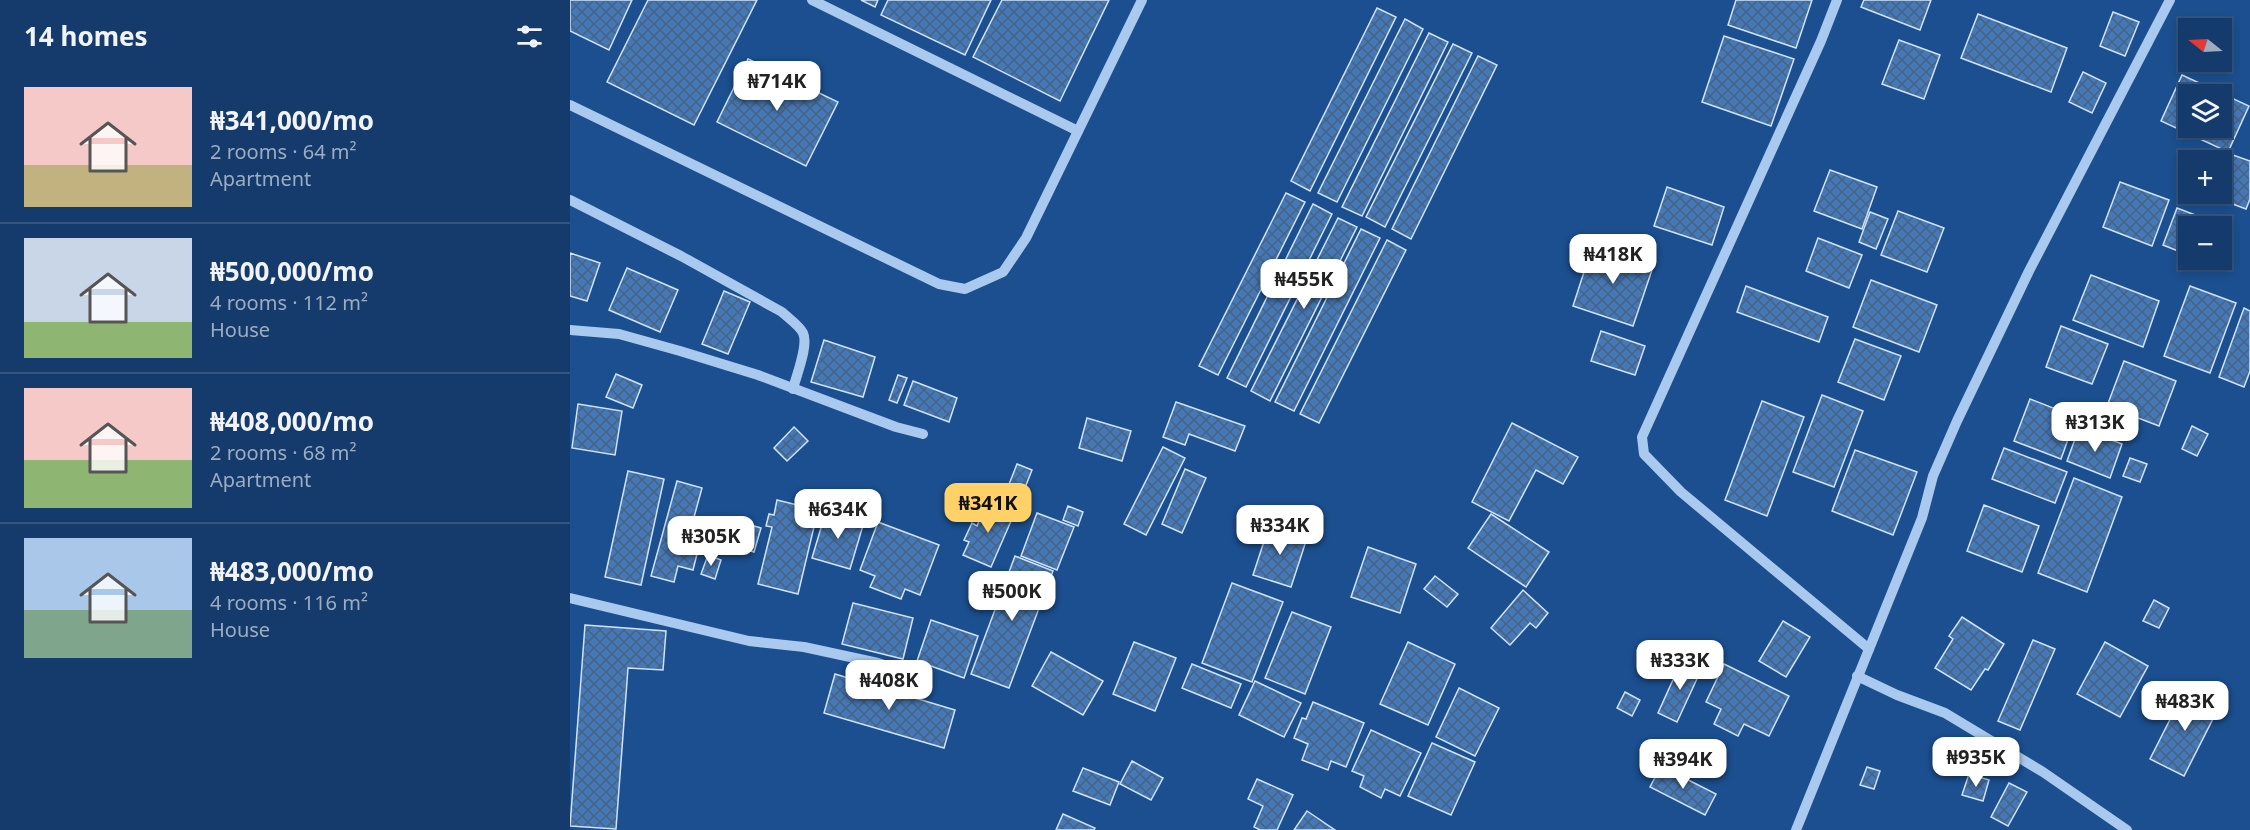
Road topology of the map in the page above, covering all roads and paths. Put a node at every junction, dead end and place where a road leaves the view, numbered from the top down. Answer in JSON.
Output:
{"nodes":[{"id":1,"x":812,"y":0,"type":"edge"},
{"id":2,"x":1142,"y":0,"type":"edge"},
{"id":3,"x":1837,"y":0,"type":"edge"},
{"id":4,"x":2170,"y":0,"type":"edge"},
{"id":5,"x":570,"y":105,"type":"edge"},
{"id":6,"x":1078,"y":131,"type":"junction"},
{"id":7,"x":570,"y":200,"type":"edge"},
{"id":8,"x":570,"y":330,"type":"edge"},
{"id":9,"x":793,"y":389,"type":"junction"},
{"id":10,"x":923,"y":434,"type":"dead end"},
{"id":11,"x":570,"y":598,"type":"edge"},
{"id":12,"x":1869,"y":649,"type":"junction"},
{"id":13,"x":903,"y":671,"type":"dead end"},
{"id":14,"x":1857,"y":676,"type":"junction"},
{"id":15,"x":1796,"y":830,"type":"edge"},
{"id":16,"x":2127,"y":830,"type":"edge"}],
"edges":[{"from":1,"to":6,"type":"street"},
{"from":2,"to":6,"type":"street"},
{"from":3,"to":12,"type":"street"},
{"from":4,"to":12,"type":"street"},
{"from":5,"to":6,"type":"street"},
{"from":7,"to":9,"type":"street"},
{"from":8,"to":9,"type":"street"},
{"from":9,"to":10,"type":"street"},
{"from":11,"to":13,"type":"street"},
{"from":12,"to":14,"type":"street"},
{"from":14,"to":15,"type":"street"},
{"from":14,"to":16,"type":"street"}]}
